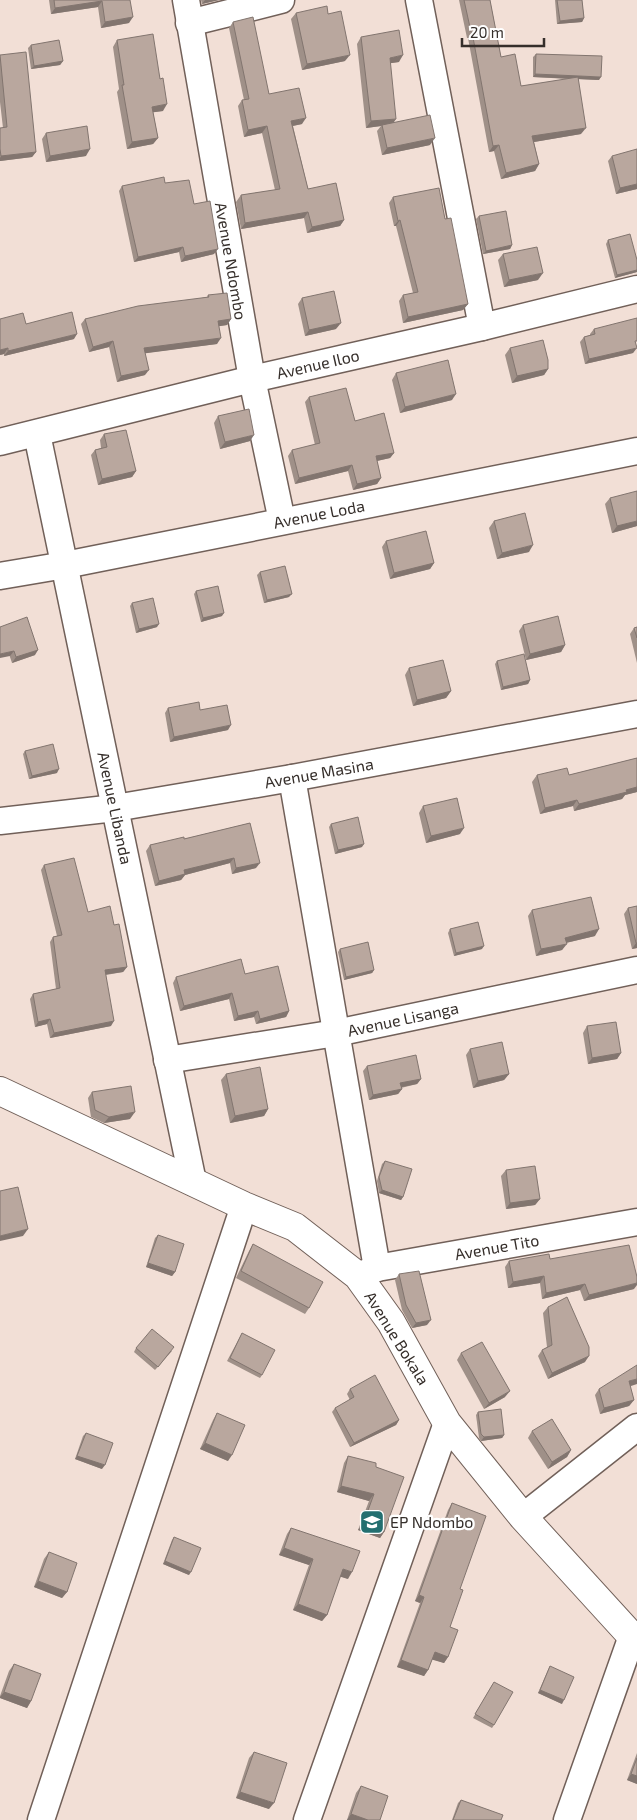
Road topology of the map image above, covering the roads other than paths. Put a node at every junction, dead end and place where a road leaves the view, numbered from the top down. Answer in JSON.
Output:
{"nodes":[{"id":1,"x":281,"y":0,"type":"edge"},
{"id":2,"x":419,"y":0,"type":"edge"},
{"id":3,"x":187,"y":12,"type":"edge"},
{"id":4,"x":637,"y":289,"type":"edge"},
{"id":5,"x":482,"y":327,"type":"junction"},
{"id":6,"x":252,"y":379,"type":"junction"},
{"id":7,"x":37,"y":434,"type":"junction"},
{"id":8,"x":0,"y":442,"type":"edge"},
{"id":9,"x":637,"y":451,"type":"edge"},
{"id":10,"x":282,"y":521,"type":"junction"},
{"id":11,"x":65,"y":565,"type":"junction"},
{"id":12,"x":0,"y":576,"type":"edge"},
{"id":13,"x":637,"y":714,"type":"edge"},
{"id":14,"x":292,"y":778,"type":"junction"},
{"id":15,"x":115,"y":808,"type":"junction"},
{"id":16,"x":0,"y":821,"type":"edge"},
{"id":17,"x":637,"y":970,"type":"edge"},
{"id":18,"x":336,"y":1033,"type":"junction"},
{"id":19,"x":167,"y":1060,"type":"junction"},
{"id":20,"x":0,"y":1091,"type":"edge"},
{"id":21,"x":193,"y":1182,"type":"junction"},
{"id":22,"x":244,"y":1206,"type":"junction"},
{"id":23,"x":637,"y":1222,"type":"edge"},
{"id":24,"x":367,"y":1272,"type":"junction"},
{"id":25,"x":447,"y":1422,"type":"junction"},
{"id":26,"x":637,"y":1427,"type":"edge"},
{"id":27,"x":523,"y":1517,"type":"junction"},
{"id":28,"x":635,"y":1639,"type":"edge"},
{"id":29,"x":41,"y":1820,"type":"edge"},
{"id":30,"x":307,"y":1820,"type":"edge"},
{"id":31,"x":567,"y":1820,"type":"edge"}],
"edges":[{"from":1,"to":3,"type":"street"},
{"from":2,"to":5,"type":"street"},
{"from":3,"to":6,"type":"street","name":"Avenue Ndombo"},
{"from":4,"to":5,"type":"street","name":"Avenue Iloo"},
{"from":5,"to":6,"type":"street","name":"Avenue Iloo"},
{"from":6,"to":7,"type":"street","name":"Avenue Iloo"},
{"from":6,"to":10,"type":"street","name":"Avenue Ndombo"},
{"from":7,"to":8,"type":"street","name":"Avenue Iloo"},
{"from":7,"to":11,"type":"street","name":"Avenue Libanda"},
{"from":9,"to":10,"type":"street","name":"Avenue Loda"},
{"from":10,"to":11,"type":"street","name":"Avenue Loda"},
{"from":11,"to":12,"type":"street","name":"Avenue Loda"},
{"from":11,"to":15,"type":"street","name":"Avenue Libanda"},
{"from":13,"to":14,"type":"street","name":"Avenue Masina"},
{"from":14,"to":15,"type":"street","name":"Avenue Masina"},
{"from":14,"to":18,"type":"street"},
{"from":15,"to":16,"type":"street","name":"Avenue Masina"},
{"from":15,"to":19,"type":"street","name":"Avenue Libanda"},
{"from":17,"to":18,"type":"street","name":"Avenue Lisanga"},
{"from":18,"to":19,"type":"street","name":"Avenue Lisanga"},
{"from":18,"to":24,"type":"street"},
{"from":19,"to":21,"type":"street","name":"Avenue Libanda"},
{"from":20,"to":21,"type":"street","name":"Avenue Bokala"},
{"from":21,"to":22,"type":"street","name":"Avenue Bokala"},
{"from":22,"to":24,"type":"street","name":"Avenue Bokala"},
{"from":22,"to":29,"type":"street"},
{"from":23,"to":24,"type":"street","name":"Avenue Tito"},
{"from":24,"to":25,"type":"street","name":"Avenue Bokala"},
{"from":25,"to":27,"type":"street","name":"Avenue Bokala"},
{"from":25,"to":30,"type":"street"},
{"from":26,"to":27,"type":"street"},
{"from":27,"to":28,"type":"street","name":"Avenue Bokala"},
{"from":28,"to":31,"type":"street"}]}
